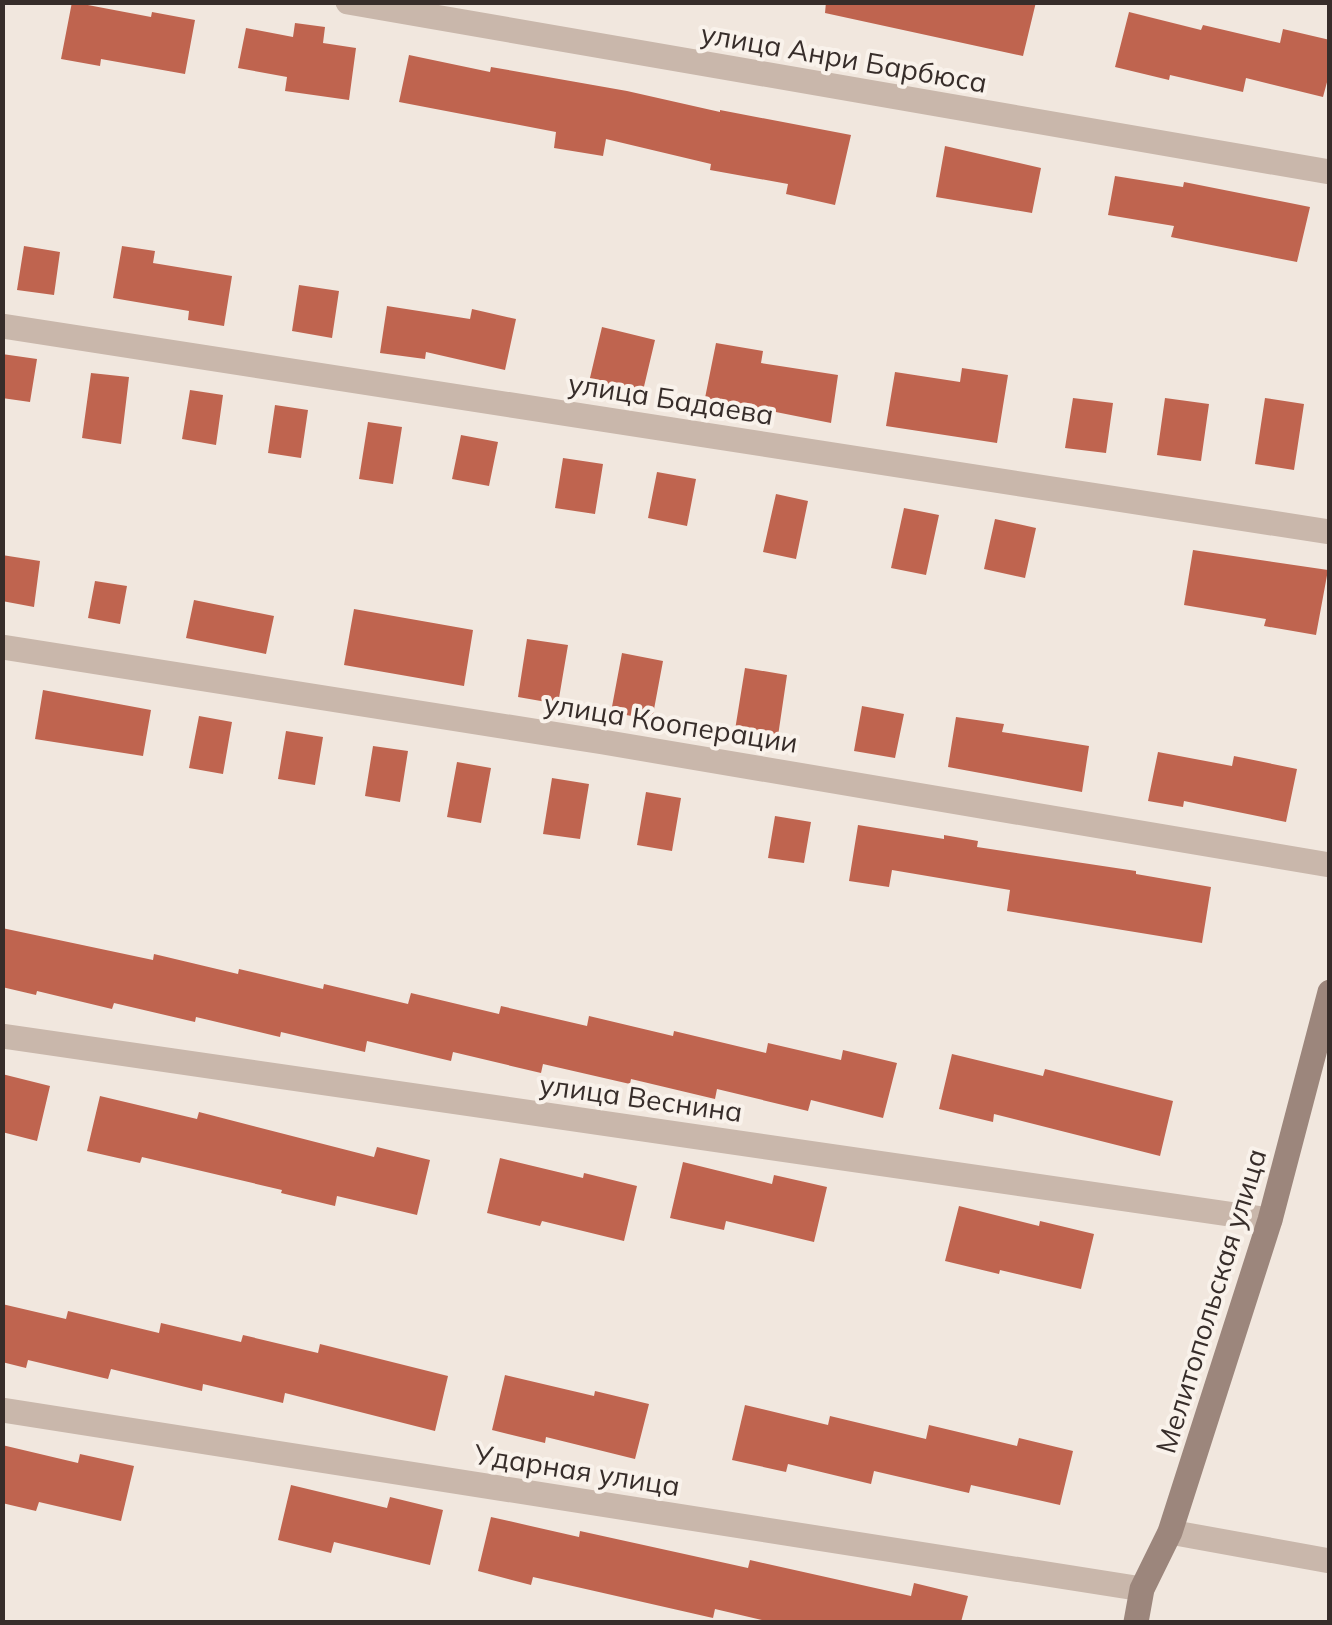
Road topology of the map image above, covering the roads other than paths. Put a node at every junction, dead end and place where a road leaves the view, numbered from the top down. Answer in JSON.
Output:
{"nodes":[{"id":1,"x":348,"y":2,"type":"edge"},
{"id":2,"x":1330,"y":172,"type":"edge"},
{"id":3,"x":2,"y":326,"type":"edge"},
{"id":4,"x":1330,"y":532,"type":"edge"},
{"id":5,"x":2,"y":646,"type":"edge"},
{"id":6,"x":1330,"y":865,"type":"edge"},
{"id":7,"x":1330,"y":992,"type":"edge"},
{"id":8,"x":2,"y":1036,"type":"edge"},
{"id":9,"x":1270,"y":1220,"type":"junction"},
{"id":10,"x":2,"y":1410,"type":"edge"},
{"id":11,"x":1170,"y":1532,"type":"junction"},
{"id":12,"x":1330,"y":1561,"type":"edge"},
{"id":13,"x":1142,"y":1589,"type":"junction"},
{"id":14,"x":1136,"y":1622,"type":"edge"}],
"edges":[{"from":1,"to":2,"type":"street","name":"улица Анри Барбюса"},
{"from":3,"to":4,"type":"street","name":"улица Бадаева"},
{"from":5,"to":6,"type":"street","name":"улица Кооперации"},
{"from":7,"to":9,"type":"street","name":"Мелитопольская улица"},
{"from":8,"to":9,"type":"street","name":"улица Веснина"},
{"from":9,"to":11,"type":"street","name":"Мелитопольская улица"},
{"from":10,"to":13,"type":"street","name":"Ударная улица"},
{"from":11,"to":12,"type":"street"},
{"from":11,"to":13,"type":"street","name":"Мелитопольская улица"},
{"from":13,"to":14,"type":"street","name":"Мелитопольская улица"}]}
